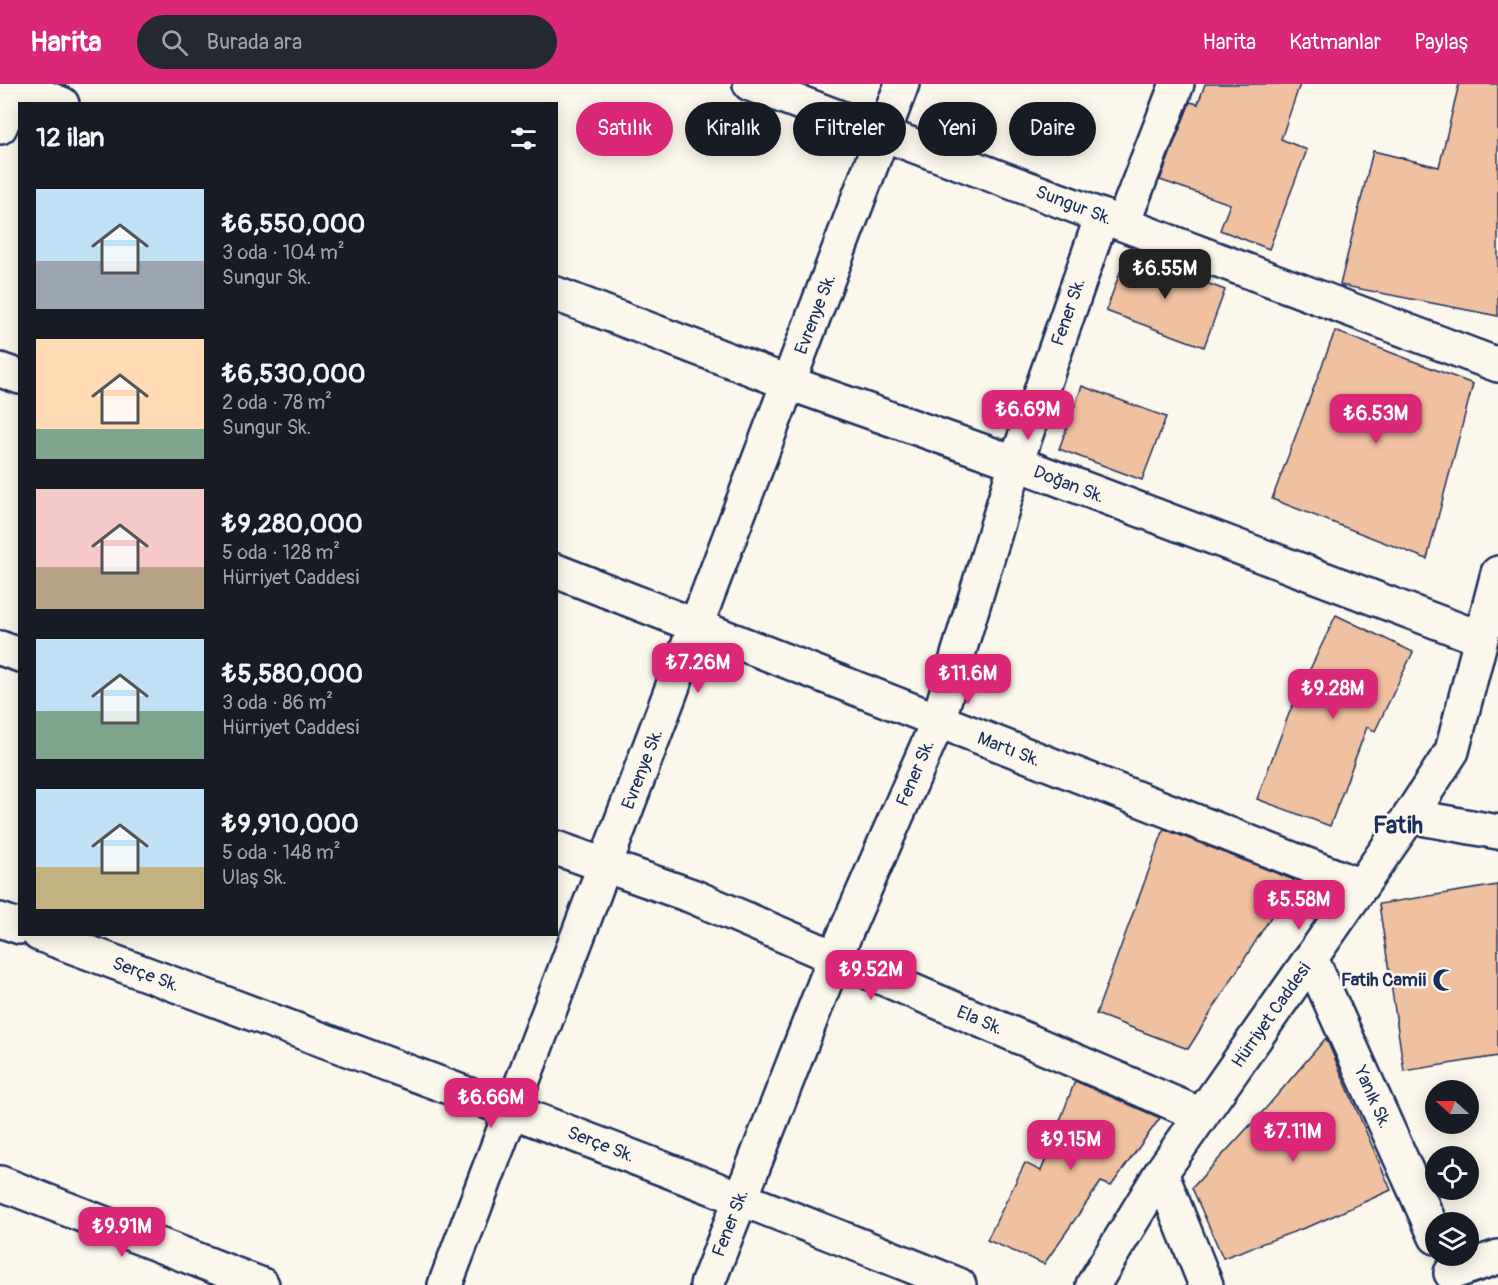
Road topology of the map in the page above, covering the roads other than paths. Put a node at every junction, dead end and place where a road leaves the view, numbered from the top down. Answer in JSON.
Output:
{"nodes":[{"id":1,"x":750,"y":84,"type":"edge"},
{"id":2,"x":902,"y":84,"type":"edge"},
{"id":3,"x":1177,"y":84,"type":"edge"},
{"id":4,"x":16,"y":85,"type":"edge"},
{"id":5,"x":57,"y":102,"type":"edge"},
{"id":6,"x":798,"y":102,"type":"edge"},
{"id":7,"x":896,"y":102,"type":"edge"},
{"id":8,"x":0,"y":127,"type":"edge"},
{"id":9,"x":906,"y":142,"type":"edge"},
{"id":10,"x":876,"y":156,"type":"edge"},
{"id":11,"x":1112,"y":219,"type":"junction"},
{"id":12,"x":558,"y":295,"type":"edge"},
{"id":13,"x":1498,"y":365,"type":"edge"},
{"id":14,"x":0,"y":370,"type":"edge"},
{"id":15,"x":18,"y":376,"type":"edge"},
{"id":16,"x":789,"y":383,"type":"junction"},
{"id":17,"x":1016,"y":464,"type":"junction"},
{"id":18,"x":558,"y":572,"type":"edge"},
{"id":19,"x":1498,"y":573,"type":"edge"},
{"id":20,"x":696,"y":626,"type":"junction"},
{"id":21,"x":1480,"y":638,"type":"junction"},
{"id":22,"x":0,"y":648,"type":"edge"},
{"id":23,"x":18,"y":654,"type":"edge"},
{"id":24,"x":1486,"y":674,"type":"edge"},
{"id":25,"x":938,"y":721,"type":"junction"},
{"id":26,"x":1410,"y":816,"type":"junction"},
{"id":27,"x":1498,"y":832,"type":"edge"},
{"id":28,"x":558,"y":849,"type":"edge"},
{"id":29,"x":605,"y":865,"type":"junction"},
{"id":30,"x":1361,"y":886,"type":"junction"},
{"id":31,"x":0,"y":920,"type":"edge"},
{"id":32,"x":18,"y":926,"type":"edge"},
{"id":33,"x":44,"y":936,"type":"edge"},
{"id":34,"x":835,"y":957,"type":"junction"},
{"id":35,"x":1311,"y":958,"type":"junction"},
{"id":36,"x":512,"y":1110,"type":"junction"},
{"id":37,"x":1201,"y":1115,"type":"junction"},
{"id":38,"x":1161,"y":1173,"type":"junction"},
{"id":39,"x":0,"y":1183,"type":"edge"},
{"id":40,"x":740,"y":1197,"type":"junction"},
{"id":41,"x":1425,"y":1212,"type":"edge"},
{"id":42,"x":1498,"y":1257,"type":"edge"},
{"id":43,"x":1450,"y":1271,"type":"edge"},
{"id":44,"x":262,"y":1285,"type":"edge"},
{"id":45,"x":445,"y":1285,"type":"edge"},
{"id":46,"x":707,"y":1285,"type":"edge"},
{"id":47,"x":958,"y":1285,"type":"edge"},
{"id":48,"x":1093,"y":1285,"type":"edge"},
{"id":49,"x":1206,"y":1285,"type":"edge"}],
"edges":[{"from":1,"to":6,"type":"street","name":"Sungur Sk."},
{"from":2,"to":7,"type":"street","name":"Evrenye Sk."},
{"from":3,"to":11,"type":"street","name":"Fener Sk."},
{"from":4,"to":5,"type":"street"},
{"from":4,"to":8,"type":"street"},
{"from":9,"to":11,"type":"street","name":"Sungur Sk."},
{"from":10,"to":16,"type":"street","name":"Evrenye Sk."},
{"from":11,"to":13,"type":"street","name":"Sungur Sk."},
{"from":11,"to":17,"type":"street","name":"Fener Sk."},
{"from":12,"to":16,"type":"street","name":"Doğan Sk."},
{"from":14,"to":15,"type":"street"},
{"from":16,"to":17,"type":"street","name":"Doğan Sk."},
{"from":16,"to":20,"type":"street","name":"Evrenye Sk."},
{"from":17,"to":21,"type":"street","name":"Doğan Sk."},
{"from":17,"to":25,"type":"street","name":"Fener Sk."},
{"from":18,"to":20,"type":"street","name":"Martı Sk."},
{"from":19,"to":21,"type":"street","name":"Hürriyet Caddesi"},
{"from":20,"to":25,"type":"street","name":"Martı Sk."},
{"from":20,"to":29,"type":"street","name":"Evrenye Sk."},
{"from":21,"to":24,"type":"street","name":"Hürriyet Caddesi"},
{"from":22,"to":23,"type":"street"},
{"from":24,"to":26,"type":"street","name":"Hürriyet Caddesi"},
{"from":25,"to":30,"type":"street","name":"Martı Sk."},
{"from":25,"to":34,"type":"street","name":"Fener Sk."},
{"from":26,"to":27,"type":"street"},
{"from":26,"to":30,"type":"street","name":"Hürriyet Caddesi"},
{"from":28,"to":29,"type":"street","name":"Ela Sk."},
{"from":29,"to":34,"type":"street","name":"Ela Sk."},
{"from":29,"to":36,"type":"street","name":"Evrenye Sk."},
{"from":30,"to":35,"type":"street","name":"Hürriyet Caddesi"},
{"from":31,"to":32,"type":"street"},
{"from":33,"to":36,"type":"street","name":"Serçe Sk."},
{"from":34,"to":37,"type":"street","name":"Ela Sk."},
{"from":34,"to":40,"type":"street","name":"Fener Sk."},
{"from":35,"to":37,"type":"street","name":"Hürriyet Caddesi"},
{"from":35,"to":41,"type":"street","name":"Yanık Sk."},
{"from":36,"to":40,"type":"street","name":"Serçe Sk."},
{"from":36,"to":45,"type":"street","name":"Evrenye Sk."},
{"from":37,"to":38,"type":"street","name":"Hürriyet Caddesi"},
{"from":38,"to":48,"type":"street","name":"Hürriyet Caddesi"},
{"from":38,"to":49,"type":"street"},
{"from":39,"to":44,"type":"street"},
{"from":40,"to":46,"type":"street","name":"Fener Sk."},
{"from":40,"to":47,"type":"street","name":"Serçe Sk."},
{"from":42,"to":43,"type":"street"}]}
